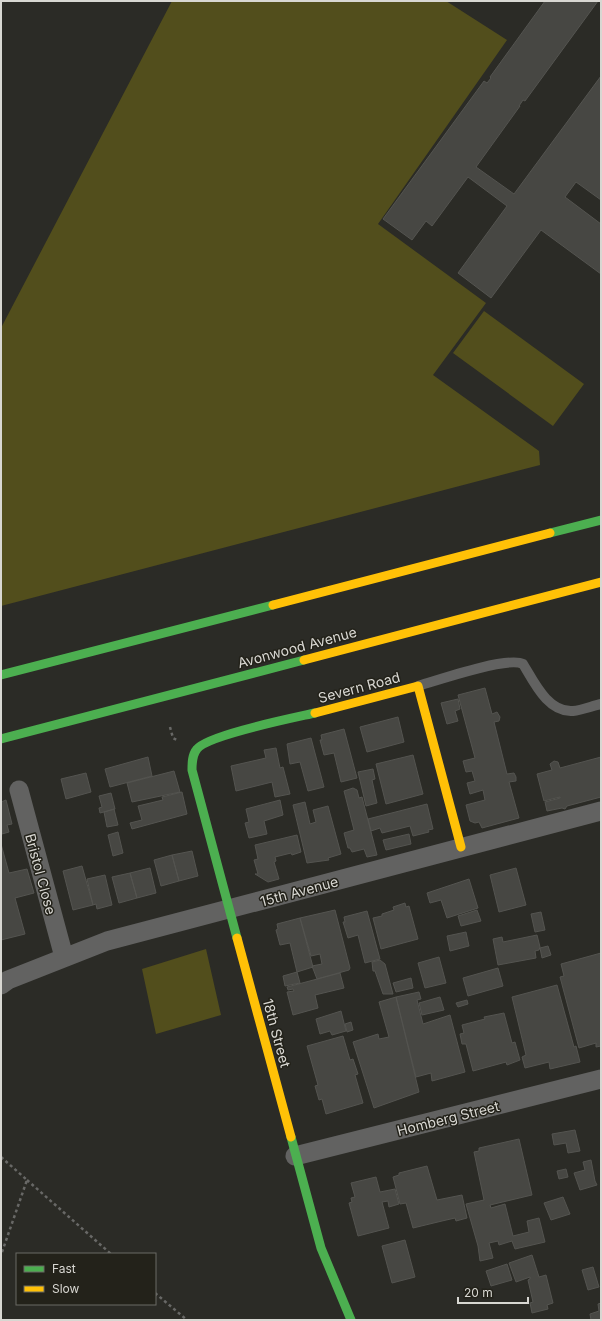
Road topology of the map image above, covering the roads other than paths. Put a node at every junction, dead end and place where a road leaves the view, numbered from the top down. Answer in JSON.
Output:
{"nodes":[{"id":1,"x":601,"y":520,"type":"edge"},
{"id":2,"x":601,"y":582,"type":"edge"},
{"id":3,"x":1,"y":675,"type":"edge"},
{"id":4,"x":418,"y":686,"type":"junction"},
{"id":5,"x":601,"y":704,"type":"edge"},
{"id":6,"x":1,"y":739,"type":"edge"},
{"id":7,"x":195,"y":750,"type":"joint"},
{"id":8,"x":19,"y":790,"type":"dead end"},
{"id":9,"x":601,"y":811,"type":"edge"},
{"id":10,"x":461,"y":847,"type":"junction"},
{"id":11,"x":230,"y":910,"type":"junction"},
{"id":12,"x":64,"y":957,"type":"junction"},
{"id":13,"x":1,"y":984,"type":"edge"},
{"id":14,"x":601,"y":1079,"type":"edge"},
{"id":15,"x":295,"y":1156,"type":"junction"},
{"id":16,"x":351,"y":1320,"type":"edge"}],
"edges":[{"from":1,"to":3,"type":"main road"},
{"from":2,"to":6,"type":"main road","name":"Avonwood Avenue"},
{"from":4,"to":5,"type":"lane"},
{"from":4,"to":7,"type":"main road","name":"Severn Road"},
{"from":4,"to":10,"type":"main road","name":"Severn Road"},
{"from":7,"to":11,"type":"main road","name":"18th Street"},
{"from":8,"to":12,"type":"street","name":"Bristol Close"},
{"from":9,"to":10,"type":"street","name":"15th Avenue"},
{"from":10,"to":11,"type":"street","name":"15th Avenue"},
{"from":11,"to":12,"type":"street","name":"15th Avenue"},
{"from":11,"to":15,"type":"main road","name":"18th Street"},
{"from":12,"to":13,"type":"street","name":"15th Avenue"},
{"from":14,"to":15,"type":"street","name":"Homberg Street"},
{"from":15,"to":16,"type":"main road","name":"18th Street"}]}
